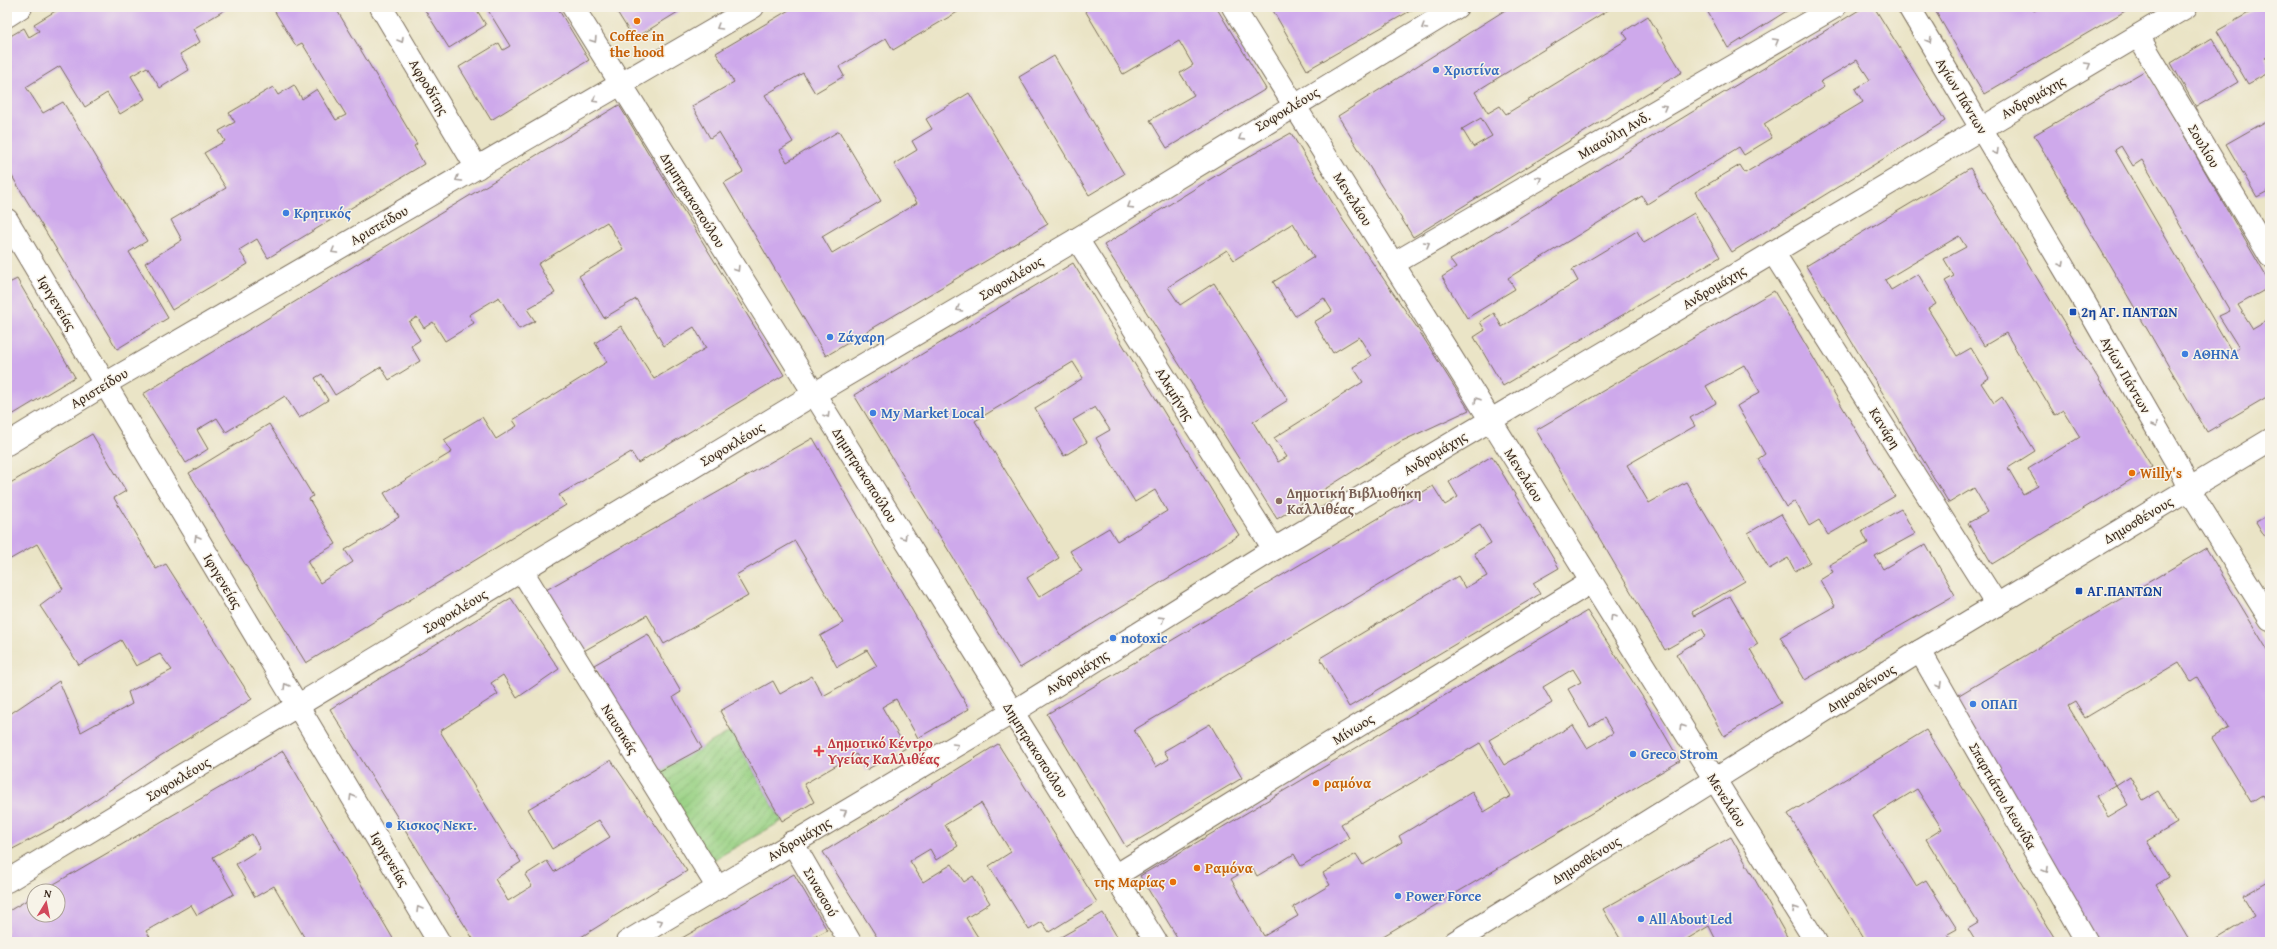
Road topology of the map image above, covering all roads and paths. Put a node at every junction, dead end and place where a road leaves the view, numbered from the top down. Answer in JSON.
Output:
{"nodes":[{"id":1,"x":21,"y":7,"type":"edge"},
{"id":2,"x":381,"y":7,"type":"edge"},
{"id":3,"x":573,"y":7,"type":"edge"},
{"id":4,"x":752,"y":7,"type":"edge"},
{"id":5,"x":1233,"y":7,"type":"edge"},
{"id":6,"x":1457,"y":7,"type":"edge"},
{"id":7,"x":1836,"y":7,"type":"edge"},
{"id":8,"x":1908,"y":7,"type":"edge"},
{"id":9,"x":2186,"y":7,"type":"edge"},
{"id":10,"x":7,"y":16,"type":"edge"},
{"id":11,"x":2138,"y":36,"type":"junction"},
{"id":12,"x":622,"y":85,"type":"junction"},
{"id":13,"x":1294,"y":105,"type":"junction"},
{"id":14,"x":1982,"y":127,"type":"junction"},
{"id":15,"x":477,"y":168,"type":"junction"},
{"id":16,"x":7,"y":220,"type":"edge"},
{"id":17,"x":1077,"y":239,"type":"junction"},
{"id":18,"x":1773,"y":252,"type":"junction"},
{"id":19,"x":2270,"y":256,"type":"edge"},
{"id":20,"x":1393,"y":264,"type":"junction"},
{"id":21,"x":105,"y":384,"type":"junction"},
{"id":22,"x":814,"y":394,"type":"junction"},
{"id":23,"x":1490,"y":420,"type":"junction"},
{"id":24,"x":2270,"y":440,"type":"edge"},
{"id":25,"x":7,"y":444,"type":"edge"},
{"id":26,"x":2189,"y":489,"type":"junction"},
{"id":27,"x":1274,"y":549,"type":"junction"},
{"id":28,"x":522,"y":571,"type":"junction"},
{"id":29,"x":1591,"y":582,"type":"junction"},
{"id":30,"x":1997,"y":605,"type":"junction"},
{"id":31,"x":2270,"y":619,"type":"edge"},
{"id":32,"x":1920,"y":651,"type":"junction"},
{"id":33,"x":298,"y":707,"type":"junction"},
{"id":34,"x":1013,"y":712,"type":"junction"},
{"id":35,"x":1715,"y":780,"type":"junction"},
{"id":36,"x":792,"y":842,"type":"junction"},
{"id":37,"x":1115,"y":876,"type":"junction"},
{"id":38,"x":7,"y":881,"type":"edge"},
{"id":39,"x":718,"y":888,"type":"junction"},
{"id":40,"x":439,"y":942,"type":"edge"},
{"id":41,"x":627,"y":942,"type":"edge"},
{"id":42,"x":850,"y":942,"type":"edge"},
{"id":43,"x":1156,"y":942,"type":"edge"},
{"id":44,"x":1455,"y":942,"type":"edge"},
{"id":45,"x":1816,"y":942,"type":"edge"},
{"id":46,"x":2087,"y":942,"type":"edge"}],
"edges":[{"from":1,"to":10,"type":"street"},
{"from":2,"to":15,"type":"street","name":"Αφροδίτης","one_way":true},
{"from":3,"to":12,"type":"street","name":"Δημητρακοπούλου","one_way":true},
{"from":4,"to":12,"type":"street","name":"Αριστείδου","one_way":true},
{"from":5,"to":13,"type":"street","name":"Μενελάου"},
{"from":6,"to":13,"type":"street","name":"Σοφοκλέους","one_way":true},
{"from":20,"to":7,"type":"street","name":"Μιαούλη Ανδ.","one_way":true},
{"from":8,"to":14,"type":"street","name":"Αγίων Πάντων","one_way":true},
{"from":9,"to":11,"type":"street","name":"Ανδρομάχης"},
{"from":14,"to":11,"type":"street","name":"Ανδρομάχης","one_way":true},
{"from":11,"to":19,"type":"street","name":"Σουλίου"},
{"from":12,"to":15,"type":"street","name":"Αριστείδου","one_way":true},
{"from":12,"to":22,"type":"street","name":"Δημητρακοπούλου","one_way":true},
{"from":13,"to":17,"type":"street","name":"Σοφοκλέους","one_way":true},
{"from":13,"to":20,"type":"street","name":"Μενελάου"},
{"from":14,"to":18,"type":"street","name":"Ανδρομάχης"},
{"from":14,"to":26,"type":"street","name":"Αγίων Πάντων","one_way":true},
{"from":15,"to":21,"type":"street","name":"Αριστείδου","one_way":true},
{"from":16,"to":21,"type":"street","name":"Ιφιγενείας"},
{"from":17,"to":22,"type":"street","name":"Σοφοκλέους","one_way":true},
{"from":17,"to":27,"type":"street","name":"Αλκμήνης"},
{"from":18,"to":23,"type":"street","name":"Ανδρομάχης"},
{"from":18,"to":30,"type":"street","name":"Κανάρη"},
{"from":23,"to":20,"type":"street","name":"Μενελάου","one_way":true},
{"from":21,"to":25,"type":"street","name":"Αριστείδου"},
{"from":33,"to":21,"type":"street","name":"Ιφιγενείας","one_way":true},
{"from":22,"to":28,"type":"street","name":"Σοφοκλέους"},
{"from":22,"to":34,"type":"street","name":"Δημητρακοπούλου","one_way":true},
{"from":23,"to":27,"type":"street","name":"Ανδρομάχης"},
{"from":23,"to":29,"type":"street","name":"Μενελάου"},
{"from":24,"to":26,"type":"street","name":"Δημοσθένους"},
{"from":26,"to":30,"type":"street","name":"Δημοσθένους"},
{"from":26,"to":31,"type":"street","name":"Αγίων Πάντων"},
{"from":34,"to":27,"type":"street","name":"Ανδρομάχης","one_way":true},
{"from":28,"to":33,"type":"street","name":"Σοφοκλέους"},
{"from":28,"to":39,"type":"street","name":"Ναυσικάς"},
{"from":35,"to":29,"type":"street","name":"Μενελάου","one_way":true},
{"from":29,"to":37,"type":"street","name":"Μίνωος"},
{"from":30,"to":32,"type":"street","name":"Δημοσθένους"},
{"from":32,"to":35,"type":"street","name":"Δημοσθένους"},
{"from":32,"to":46,"type":"street","name":"Σπαρτιάτου Λεωνίδα","one_way":true},
{"from":33,"to":38,"type":"street","name":"Σοφοκλέους"},
{"from":40,"to":33,"type":"street","name":"Ιφιγενείας","one_way":true},
{"from":36,"to":34,"type":"street","name":"Ανδρομάχης","one_way":true},
{"from":34,"to":37,"type":"street","name":"Δημητρακοπούλου"},
{"from":35,"to":44,"type":"street","name":"Δημοσθένους"},
{"from":45,"to":35,"type":"street","name":"Μενελάου","one_way":true},
{"from":36,"to":39,"type":"street","name":"Ανδρομάχης"},
{"from":36,"to":42,"type":"street","name":"Σινασσού"},
{"from":37,"to":43,"type":"street","name":"Δημητρακοπούλου"},
{"from":41,"to":39,"type":"street","name":"Ανδρομάχης","one_way":true}]}
